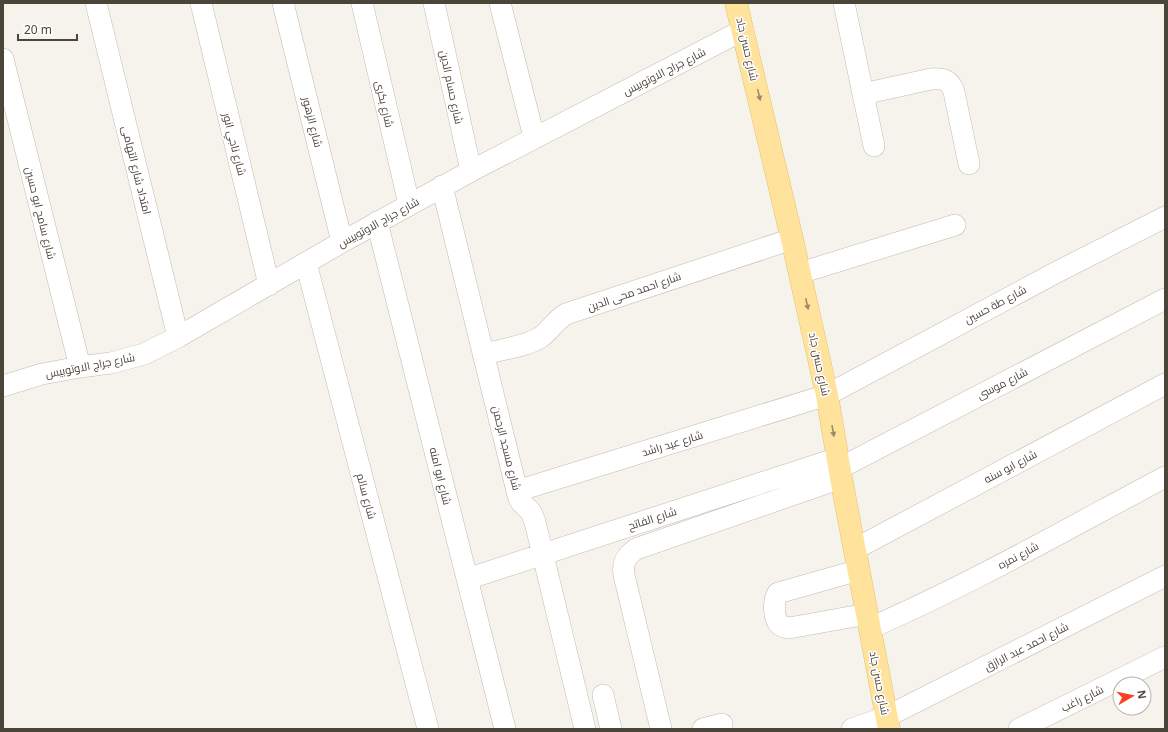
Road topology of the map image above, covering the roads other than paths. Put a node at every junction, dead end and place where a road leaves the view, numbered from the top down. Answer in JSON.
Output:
{"nodes":[{"id":1,"x":96,"y":3,"type":"edge"},
{"id":2,"x":201,"y":3,"type":"edge"},
{"id":3,"x":283,"y":3,"type":"edge"},
{"id":4,"x":362,"y":3,"type":"edge"},
{"id":5,"x":434,"y":3,"type":"edge"},
{"id":6,"x":500,"y":3,"type":"edge"},
{"id":7,"x":736,"y":3,"type":"edge"},
{"id":8,"x":844,"y":3,"type":"edge"},
{"id":9,"x":743,"y":30,"type":"junction"},
{"id":10,"x":3,"y":59,"type":"edge"},
{"id":11,"x":863,"y":94,"type":"junction"},
{"id":12,"x":534,"y":137,"type":"junction"},
{"id":13,"x":874,"y":146,"type":"dead end"},
{"id":14,"x":969,"y":164,"type":"dead end"},
{"id":15,"x":471,"y":170,"type":"junction"},
{"id":16,"x":442,"y":186,"type":"junction"},
{"id":17,"x":409,"y":204,"type":"junction"},
{"id":18,"x":1165,"y":217,"type":"edge"},
{"id":19,"x":377,"y":222,"type":"junction"},
{"id":20,"x":955,"y":225,"type":"dead end"},
{"id":21,"x":792,"y":238,"type":"junction"},
{"id":22,"x":342,"y":242,"type":"junction"},
{"id":23,"x":306,"y":263,"type":"junction"},
{"id":24,"x":800,"y":273,"type":"junction"},
{"id":25,"x":269,"y":285,"type":"junction"},
{"id":26,"x":1165,"y":299,"type":"edge"},
{"id":27,"x":178,"y":337,"type":"junction"},
{"id":28,"x":483,"y":354,"type":"junction"},
{"id":29,"x":80,"y":367,"type":"junction"},
{"id":30,"x":3,"y":384,"type":"edge"},
{"id":31,"x":1165,"y":384,"type":"edge"},
{"id":32,"x":827,"y":394,"type":"junction"},
{"id":33,"x":839,"y":468,"type":"junction"},
{"id":34,"x":1165,"y":477,"type":"edge"},
{"id":35,"x":517,"y":491,"type":"junction"},
{"id":36,"x":855,"y":549,"type":"junction"},
{"id":37,"x":543,"y":554,"type":"junction"},
{"id":38,"x":859,"y":570,"type":"junction"},
{"id":39,"x":1165,"y":576,"type":"edge"},
{"id":40,"x":467,"y":579,"type":"junction"},
{"id":41,"x":868,"y":621,"type":"junction"},
{"id":42,"x":1165,"y":657,"type":"edge"},
{"id":43,"x":603,"y":695,"type":"dead end"},
{"id":44,"x":888,"y":723,"type":"edge"},
{"id":45,"x":428,"y":729,"type":"edge"},
{"id":46,"x":505,"y":729,"type":"edge"},
{"id":47,"x":585,"y":729,"type":"edge"},
{"id":48,"x":611,"y":729,"type":"edge"},
{"id":49,"x":661,"y":729,"type":"edge"},
{"id":50,"x":852,"y":729,"type":"edge"},
{"id":51,"x":1020,"y":729,"type":"edge"}],
"edges":[{"from":1,"to":27,"type":"street","name":"امتداد شارع التهامى"},
{"from":2,"to":25,"type":"street","name":"شارع ناجي انور"},
{"from":3,"to":22,"type":"street","name":"شارع الزهور"},
{"from":4,"to":17,"type":"street","name":"شارع بكرى"},
{"from":5,"to":15,"type":"street","name":"شارع حسام الدين"},
{"from":6,"to":12,"type":"street"},
{"from":7,"to":9,"type":"main road","name":"شارع حسن جاد"},
{"from":8,"to":11,"type":"street"},
{"from":9,"to":12,"type":"street","name":"شارع جراج الاوتوبيس"},
{"from":9,"to":21,"type":"main road","name":"شارع حسن جاد","one_way":true},
{"from":10,"to":29,"type":"street","name":"شارع سامح ابو حسين"},
{"from":11,"to":13,"type":"street"},
{"from":11,"to":14,"type":"street"},
{"from":12,"to":15,"type":"street","name":"شارع جراج الاوتوبيس"},
{"from":15,"to":16,"type":"street","name":"شارع جراج الاوتوبيس"},
{"from":16,"to":17,"type":"street","name":"شارع جراج الاوتوبيس"},
{"from":16,"to":28,"type":"street","name":"شارع مسجد الرحمن"},
{"from":17,"to":19,"type":"street","name":"شارع جراج الاوتوبيس"},
{"from":18,"to":32,"type":"street","name":"شارع طة حسين"},
{"from":19,"to":22,"type":"street","name":"شارع جراج الاوتوبيس"},
{"from":19,"to":40,"type":"street","name":"شارع ابو امنه"},
{"from":20,"to":24,"type":"street"},
{"from":21,"to":24,"type":"main road","name":"شارع حسن جاد"},
{"from":21,"to":28,"type":"street","name":"شارع احمد محى الدين"},
{"from":22,"to":23,"type":"street","name":"شارع جراج الاوتوبيس"},
{"from":23,"to":25,"type":"street","name":"شارع جراج الاوتوبيس"},
{"from":23,"to":45,"type":"street","name":"شارع سالم"},
{"from":24,"to":32,"type":"main road","name":"شارع حسن جاد","one_way":true},
{"from":25,"to":27,"type":"street","name":"شارع جراج الاوتوبيس"},
{"from":26,"to":33,"type":"street","name":"شارع موسى"},
{"from":27,"to":29,"type":"street","name":"شارع جراج الاوتوبيس"},
{"from":28,"to":35,"type":"street","name":"شارع مسجد الرحمن"},
{"from":29,"to":30,"type":"street","name":"شارع جراج الاوتوبيس"},
{"from":31,"to":36,"type":"street","name":"شارع ابو سنه"},
{"from":32,"to":33,"type":"main road","name":"شارع حسن جاد","one_way":true},
{"from":32,"to":35,"type":"street","name":"شارع عيد راشد"},
{"from":33,"to":36,"type":"main road","name":"شارع حسن جاد"},
{"from":33,"to":37,"type":"street","name":"شارع الفاتح"},
{"from":33,"to":49,"type":"street"},
{"from":34,"to":41,"type":"street","name":"شارع نمره"},
{"from":35,"to":37,"type":"street","name":"شارع مسجد الرحمن"},
{"from":36,"to":38,"type":"main road","name":"شارع حسن جاد"},
{"from":37,"to":40,"type":"street","name":"شارع الفاتح"},
{"from":37,"to":47,"type":"street","name":"شارع مسجد الرحمن"},
{"from":38,"to":41,"type":"main road","name":"شارع حسن جاد"},
{"from":38,"to":41,"type":"street","name":"شارع نمره"},
{"from":39,"to":44,"type":"street","name":"شارع احمد عبد الرازق"},
{"from":40,"to":46,"type":"street","name":"شارع ابو امنه"},
{"from":41,"to":44,"type":"main road","name":"شارع حسن جاد"},
{"from":42,"to":51,"type":"street","name":"شارع راغب"},
{"from":43,"to":48,"type":"street"},
{"from":44,"to":50,"type":"street","name":"شارع احمد عبد الرازق"}]}
